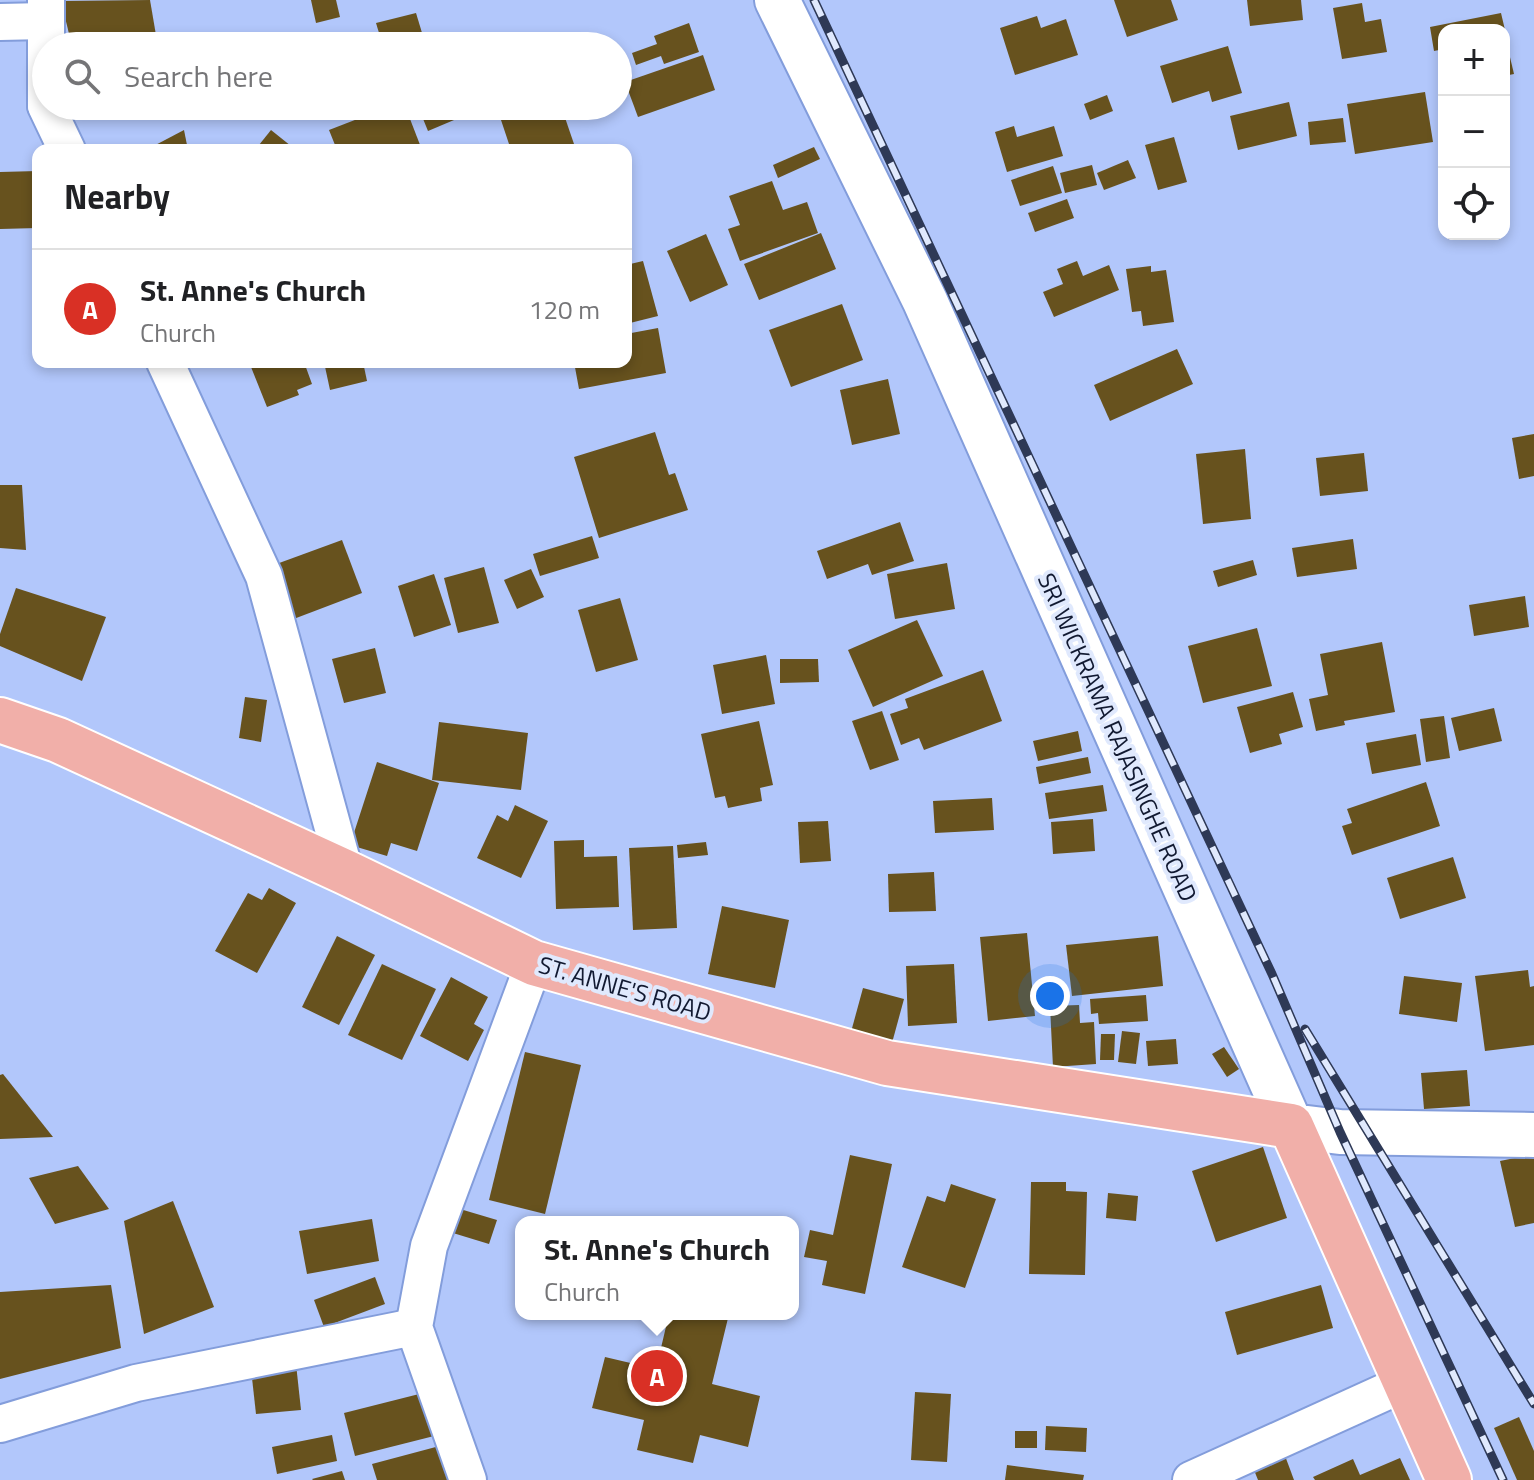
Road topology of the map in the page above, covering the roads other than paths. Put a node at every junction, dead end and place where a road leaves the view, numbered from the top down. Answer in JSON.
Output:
{"nodes":[{"id":1,"x":777,"y":0,"type":"edge"},
{"id":2,"x":46,"y":10,"type":"edge"},
{"id":3,"x":0,"y":22,"type":"edge"},
{"id":4,"x":46,"y":32,"type":"edge"},
{"id":5,"x":53,"y":120,"type":"edge"},
{"id":6,"x":64,"y":144,"type":"edge"},
{"id":7,"x":168,"y":368,"type":"edge"},
{"id":8,"x":0,"y":720,"type":"edge"},
{"id":9,"x":345,"y":872,"type":"junction"},
{"id":10,"x":534,"y":963,"type":"junction"},
{"id":11,"x":1291,"y":1126,"type":"junction"},
{"id":12,"x":1534,"y":1135,"type":"edge"},
{"id":13,"x":414,"y":1327,"type":"junction"},
{"id":14,"x":1405,"y":1383,"type":"junction"},
{"id":15,"x":0,"y":1424,"type":"edge"},
{"id":16,"x":468,"y":1480,"type":"edge"},
{"id":17,"x":1191,"y":1480,"type":"edge"},
{"id":18,"x":1449,"y":1480,"type":"edge"}],
"edges":[{"from":1,"to":11,"type":"street","name":"SRI WICKRAMA RAJASINGHE ROAD"},
{"from":2,"to":3,"type":"street"},
{"from":2,"to":4,"type":"street"},
{"from":5,"to":6,"type":"street"},
{"from":7,"to":9,"type":"street"},
{"from":8,"to":9,"type":"main road","name":"ST. ANNE'S ROAD"},
{"from":9,"to":10,"type":"main road","name":"ST. ANNE'S ROAD"},
{"from":10,"to":11,"type":"main road","name":"ST. ANNE'S ROAD"},
{"from":10,"to":13,"type":"street"},
{"from":11,"to":12,"type":"street"},
{"from":11,"to":14,"type":"main road","name":"SRI WICKRAMA RAJASINGHE ROAD"},
{"from":13,"to":15,"type":"street"},
{"from":13,"to":16,"type":"street"},
{"from":14,"to":17,"type":"street"},
{"from":14,"to":18,"type":"main road","name":"SRI WICKRAMA RAJASINGHE ROAD"}]}
